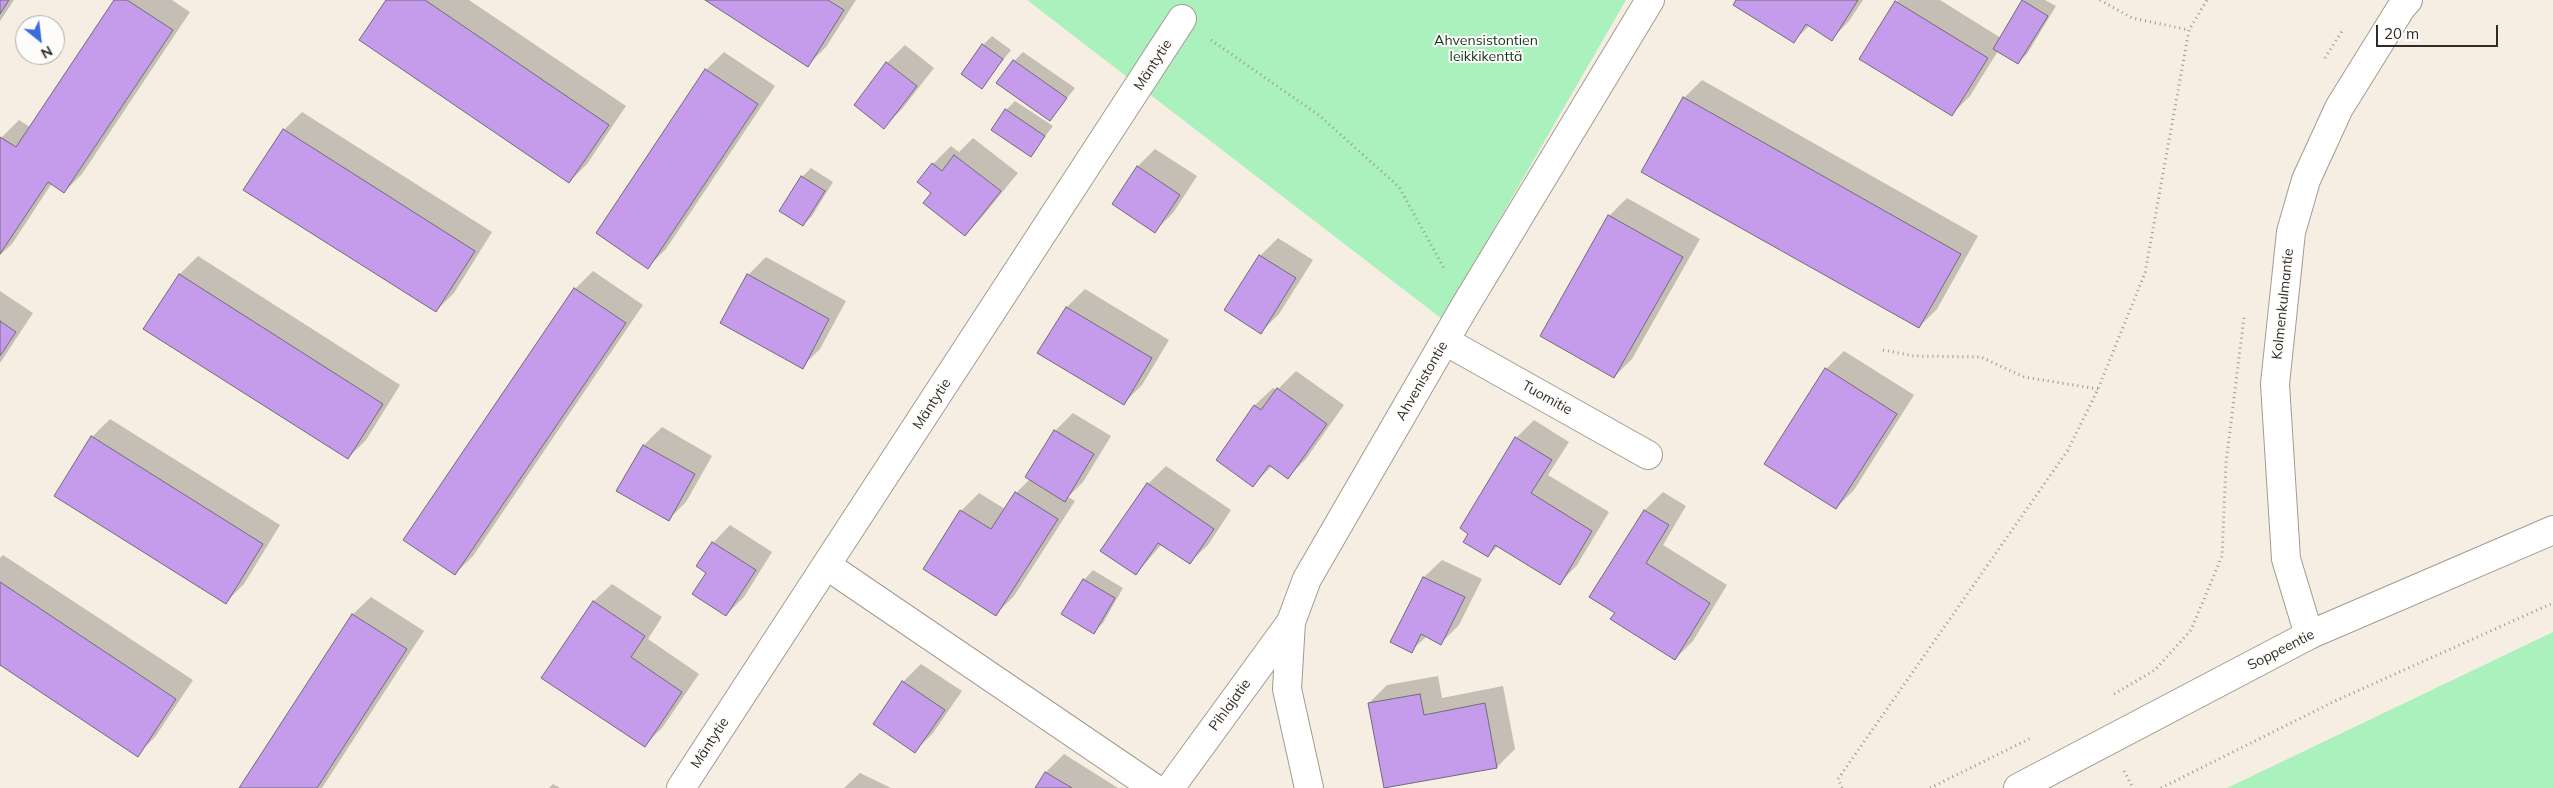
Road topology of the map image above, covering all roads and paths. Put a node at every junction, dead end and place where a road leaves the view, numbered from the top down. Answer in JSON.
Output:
{"nodes":[{"id":1,"x":1650,"y":0,"type":"edge"},
{"id":2,"x":2100,"y":0,"type":"edge"},
{"id":3,"x":2207,"y":0,"type":"edge"},
{"id":4,"x":2408,"y":0,"type":"edge"},
{"id":5,"x":1182,"y":19,"type":"joint"},
{"id":6,"x":2344,"y":28,"type":"dead end"},
{"id":7,"x":2190,"y":30,"type":"junction"},
{"id":8,"x":2325,"y":59,"type":"dead end"},
{"id":9,"x":1465,"y":306,"type":"junction"},
{"id":10,"x":2244,"y":313,"type":"dead end"},
{"id":11,"x":1445,"y":341,"type":"junction"},
{"id":12,"x":1883,"y":350,"type":"dead end"},
{"id":13,"x":2098,"y":389,"type":"junction"},
{"id":14,"x":1648,"y":455,"type":"dead end"},
{"id":15,"x":2553,"y":530,"type":"edge"},
{"id":16,"x":826,"y":565,"type":"junction"},
{"id":17,"x":2553,"y":603,"type":"edge"},
{"id":18,"x":1291,"y":622,"type":"junction"},
{"id":19,"x":2308,"y":635,"type":"junction"},
{"id":20,"x":2108,"y":698,"type":"dead end"},
{"id":21,"x":2033,"y":737,"type":"dead end"},
{"id":22,"x":2108,"y":740,"type":"junction"},
{"id":23,"x":681,"y":788,"type":"edge"},
{"id":24,"x":1154,"y":788,"type":"edge"},
{"id":25,"x":1170,"y":788,"type":"edge"},
{"id":26,"x":1309,"y":788,"type":"edge"},
{"id":27,"x":1842,"y":788,"type":"edge"},
{"id":28,"x":1930,"y":788,"type":"edge"},
{"id":29,"x":2018,"y":788,"type":"edge"},
{"id":30,"x":2133,"y":788,"type":"edge"},
{"id":31,"x":2161,"y":788,"type":"edge"}],
"edges":[{"from":1,"to":9,"type":"street","name":"Ahvenistontie"},
{"from":2,"to":7,"type":"path"},
{"from":3,"to":7,"type":"path"},
{"from":4,"to":19,"type":"street","name":"Kolmenkulmantie"},
{"from":5,"to":9,"type":"path"},
{"from":5,"to":16,"type":"street","name":"Mäntytie"},
{"from":6,"to":8,"type":"path"},
{"from":7,"to":13,"type":"path"},
{"from":9,"to":11,"type":"street","name":"Ahvenistontie"},
{"from":10,"to":20,"type":"path"},
{"from":11,"to":14,"type":"street","name":"Tuomitie"},
{"from":11,"to":18,"type":"street","name":"Ahvenistontie"},
{"from":12,"to":13,"type":"path"},
{"from":13,"to":27,"type":"path"},
{"from":15,"to":19,"type":"street","name":"Soppeentie"},
{"from":16,"to":23,"type":"street","name":"Mäntytie"},
{"from":16,"to":24,"type":"street"},
{"from":17,"to":31,"type":"path"},
{"from":18,"to":25,"type":"street","name":"Pihlajatie"},
{"from":18,"to":26,"type":"street","name":"Ahvenistontie"},
{"from":19,"to":22,"type":"street","name":"Soppeentie"},
{"from":21,"to":28,"type":"path"},
{"from":22,"to":29,"type":"street","name":"Soppeentie"},
{"from":22,"to":30,"type":"path"}]}
